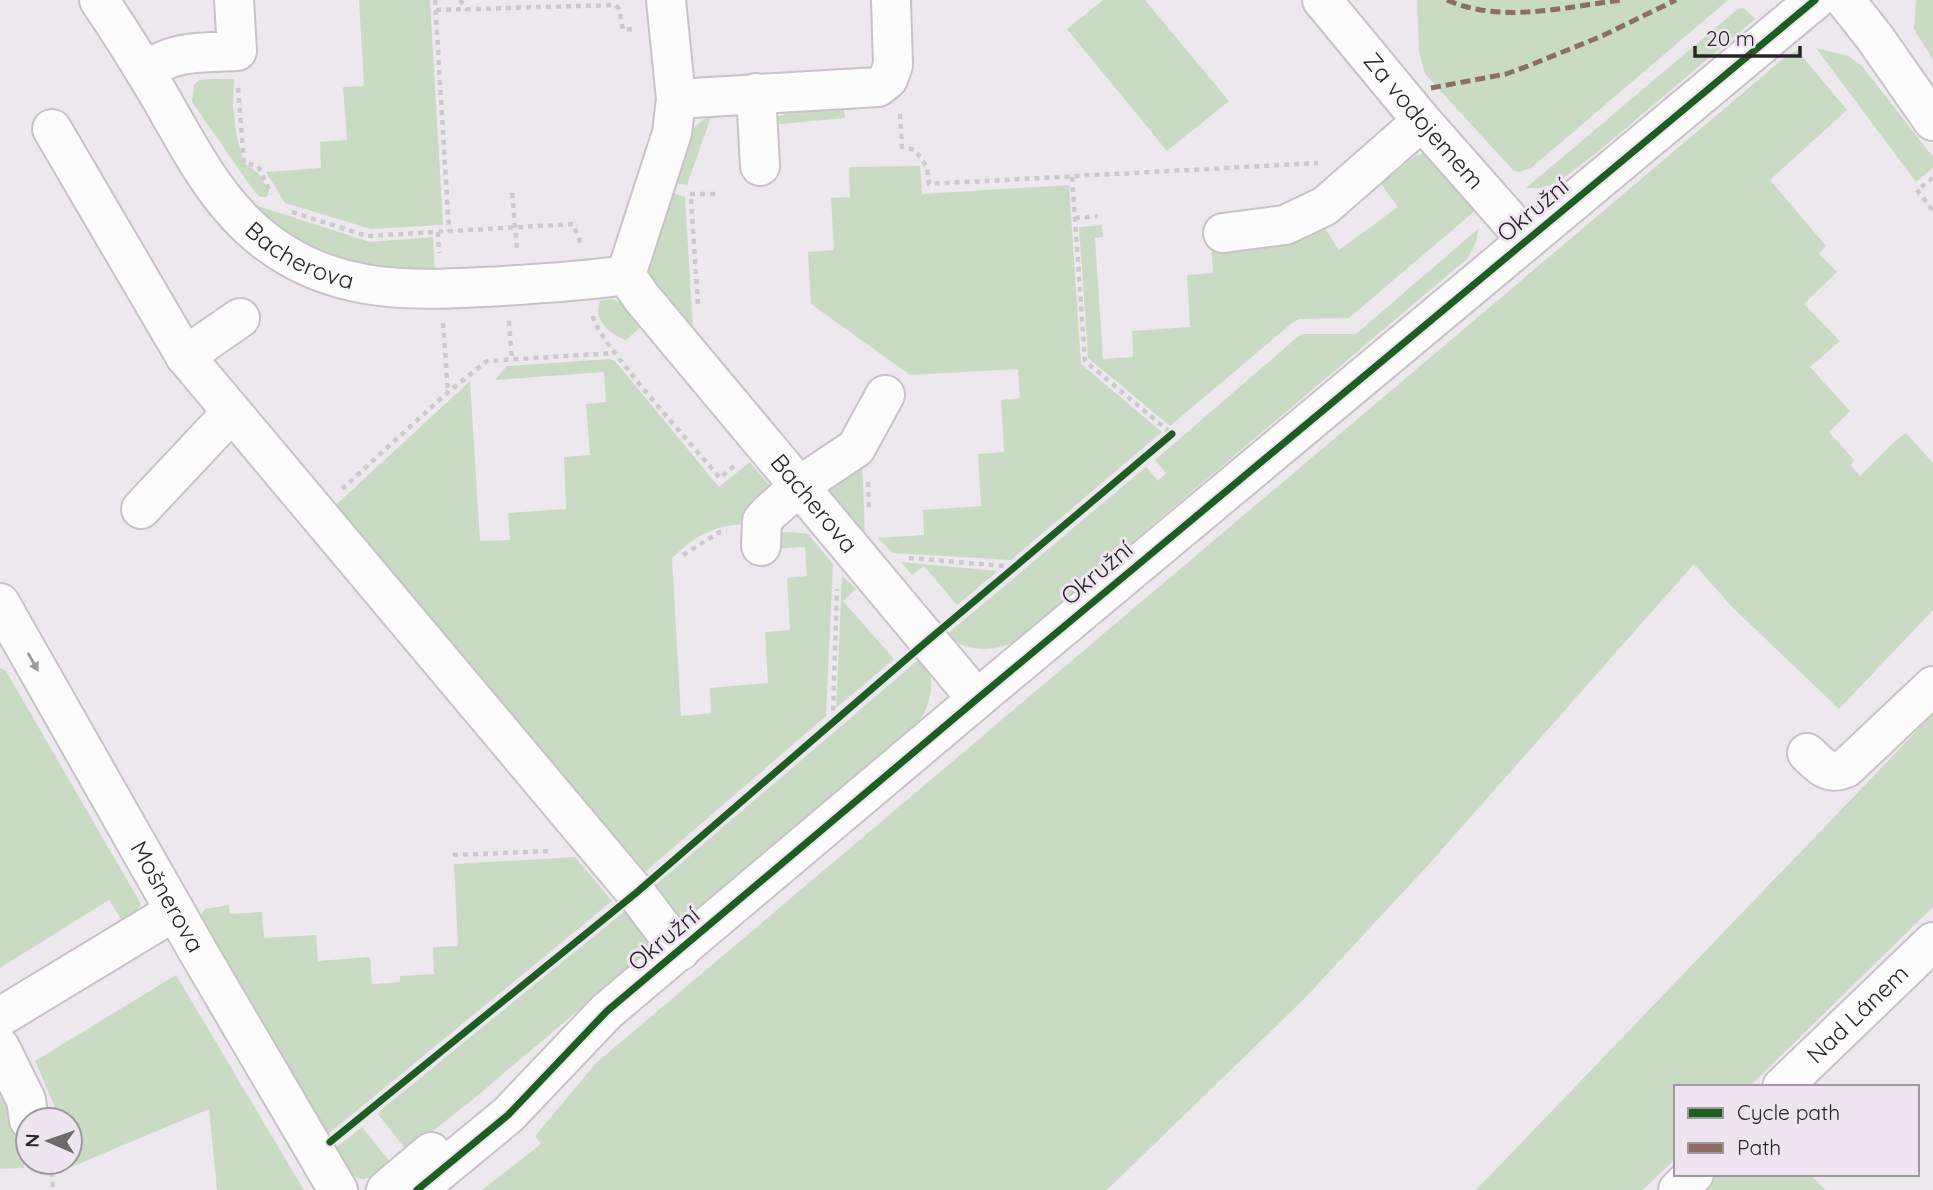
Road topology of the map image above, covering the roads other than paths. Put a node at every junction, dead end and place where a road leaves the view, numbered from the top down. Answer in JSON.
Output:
{"nodes":[{"id":1,"x":99,"y":0,"type":"edge"},
{"id":2,"x":234,"y":0,"type":"edge"},
{"id":3,"x":891,"y":0,"type":"edge"},
{"id":4,"x":1322,"y":0,"type":"edge"},
{"id":5,"x":1815,"y":0,"type":"edge"},
{"id":6,"x":1845,"y":0,"type":"edge"},
{"id":7,"x":666,"y":14,"type":"edge"},
{"id":8,"x":145,"y":72,"type":"junction"},
{"id":9,"x":756,"y":93,"type":"junction"},
{"id":10,"x":676,"y":99,"type":"junction"},
{"id":11,"x":1422,"y":121,"type":"junction"},
{"id":12,"x":1933,"y":121,"type":"edge"},
{"id":13,"x":52,"y":129,"type":"dead end"},
{"id":14,"x":760,"y":166,"type":"dead end"},
{"id":15,"x":1223,"y":233,"type":"dead end"},
{"id":16,"x":1527,"y":240,"type":"junction"},
{"id":17,"x":626,"y":275,"type":"junction"},
{"id":18,"x":240,"y":318,"type":"dead end"},
{"id":19,"x":185,"y":356,"type":"junction"},
{"id":20,"x":885,"y":395,"type":"dead end"},
{"id":21,"x":232,"y":412,"type":"junction"},
{"id":22,"x":799,"y":486,"type":"junction"},
{"id":23,"x":141,"y":509,"type":"dead end"},
{"id":24,"x":761,"y":537,"type":"road end"},
{"id":25,"x":0,"y":603,"type":"edge"},
{"id":26,"x":1933,"y":686,"type":"edge"},
{"id":27,"x":977,"y":699,"type":"junction"},
{"id":28,"x":1807,"y":753,"type":"dead end"},
{"id":29,"x":175,"y":911,"type":"junction"},
{"id":30,"x":1933,"y":942,"type":"edge"},
{"id":31,"x":680,"y":951,"type":"junction"},
{"id":32,"x":607,"y":1011,"type":"junction"},
{"id":33,"x":0,"y":1017,"type":"edge"},
{"id":34,"x":0,"y":1047,"type":"edge"},
{"id":35,"x":562,"y":1059,"type":"junction"},
{"id":36,"x":1784,"y":1085,"type":"edge"},
{"id":37,"x":27,"y":1106,"type":"edge"},
{"id":38,"x":1691,"y":1176,"type":"edge"},
{"id":39,"x":338,"y":1190,"type":"edge"},
{"id":40,"x":386,"y":1190,"type":"edge"},
{"id":41,"x":417,"y":1190,"type":"edge"},
{"id":42,"x":453,"y":1190,"type":"edge"},
{"id":43,"x":1678,"y":1190,"type":"edge"}],
"edges":[{"from":1,"to":8,"type":"street","name":"Bacherova"},
{"from":2,"to":8,"type":"street"},
{"from":3,"to":9,"type":"street"},
{"from":4,"to":11,"type":"street","name":"Za vodojemem"},
{"from":5,"to":16,"type":"street","name":"Okružní"},
{"from":6,"to":12,"type":"street"},
{"from":7,"to":10,"type":"street"},
{"from":8,"to":17,"type":"street","name":"Bacherova"},
{"from":9,"to":10,"type":"street"},
{"from":9,"to":14,"type":"street"},
{"from":10,"to":17,"type":"street"},
{"from":11,"to":15,"type":"street"},
{"from":11,"to":16,"type":"street","name":"Za vodojemem"},
{"from":13,"to":19,"type":"street"},
{"from":16,"to":27,"type":"street","name":"Okružní"},
{"from":17,"to":22,"type":"street","name":"Bacherova"},
{"from":18,"to":19,"type":"street"},
{"from":19,"to":21,"type":"street"},
{"from":20,"to":22,"type":"street"},
{"from":21,"to":23,"type":"street"},
{"from":21,"to":31,"type":"street"},
{"from":22,"to":24,"type":"street"},
{"from":22,"to":27,"type":"street","name":"Bacherova"},
{"from":25,"to":29,"type":"street","name":"Mošnerova","one_way":true},
{"from":26,"to":28,"type":"street"},
{"from":27,"to":31,"type":"street","name":"Okružní"},
{"from":29,"to":33,"type":"street"},
{"from":29,"to":39,"type":"street","name":"Mošnerova"},
{"from":30,"to":36,"type":"street","name":"Nad Lánem"},
{"from":31,"to":32,"type":"street","name":"Okružní"},
{"from":32,"to":35,"type":"street","name":"Okružní"},
{"from":32,"to":40,"type":"street"},
{"from":34,"to":37,"type":"street"},
{"from":35,"to":41,"type":"street","name":"Okružní"},
{"from":35,"to":42,"type":"street"},
{"from":38,"to":43,"type":"street"}]}
